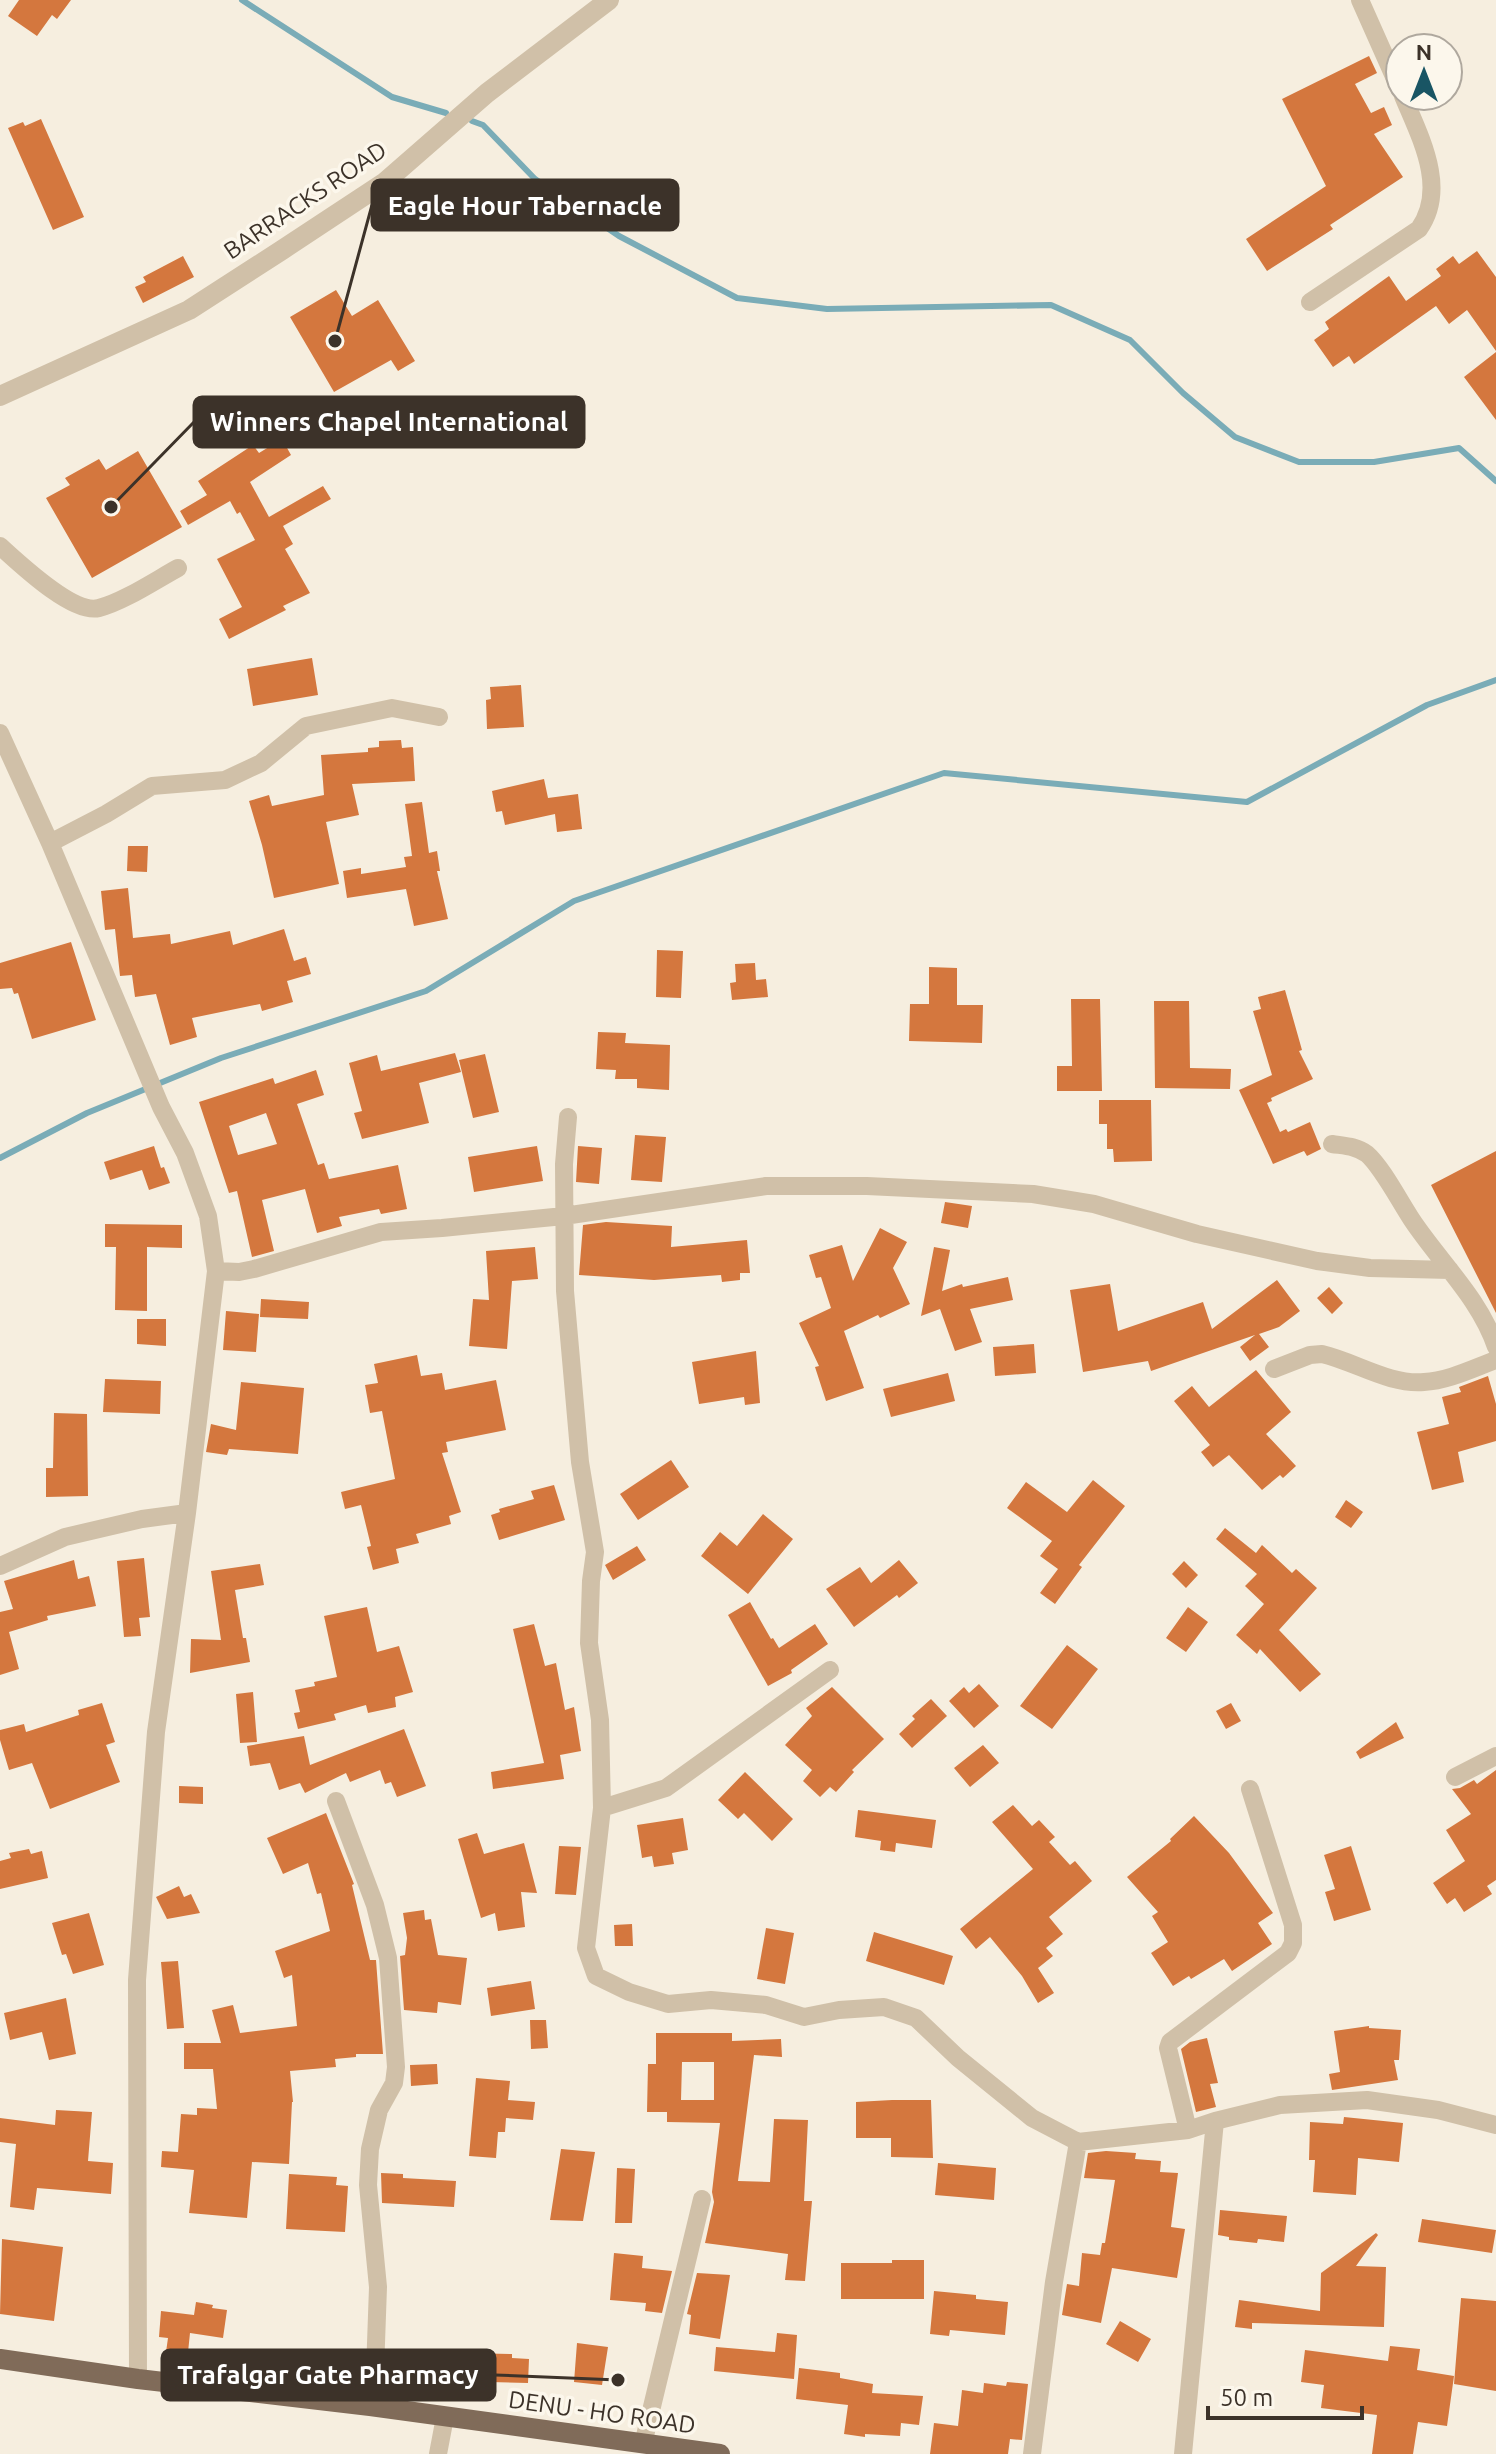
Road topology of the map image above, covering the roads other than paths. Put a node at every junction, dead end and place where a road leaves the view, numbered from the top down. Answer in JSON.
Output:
{"nodes":[{"id":1,"x":609,"y":0,"type":"edge"},
{"id":2,"x":1360,"y":0,"type":"edge"},
{"id":3,"x":1384,"y":54,"type":"edge"},
{"id":4,"x":1409,"y":112,"type":"edge"},
{"id":5,"x":1310,"y":302,"type":"dead end"},
{"id":6,"x":0,"y":396,"type":"edge"},
{"id":7,"x":0,"y":546,"type":"edge"},
{"id":8,"x":178,"y":568,"type":"dead end"},
{"id":9,"x":439,"y":717,"type":"dead end"},
{"id":10,"x":0,"y":733,"type":"edge"},
{"id":11,"x":50,"y":843,"type":"junction"},
{"id":12,"x":568,"y":1117,"type":"dead end"},
{"id":13,"x":1332,"y":1144,"type":"dead end"},
{"id":14,"x":564,"y":1216,"type":"junction"},
{"id":15,"x":1450,"y":1270,"type":"junction"},
{"id":16,"x":216,"y":1271,"type":"junction"},
{"id":17,"x":1496,"y":1347,"type":"edge"},
{"id":18,"x":1496,"y":1360,"type":"edge"},
{"id":19,"x":1274,"y":1369,"type":"dead end"},
{"id":20,"x":187,"y":1513,"type":"junction"},
{"id":21,"x":0,"y":1566,"type":"edge"},
{"id":22,"x":830,"y":1670,"type":"dead end"},
{"id":23,"x":1496,"y":1756,"type":"edge"},
{"id":24,"x":1455,"y":1777,"type":"dead end"},
{"id":25,"x":1250,"y":1789,"type":"dead end"},
{"id":26,"x":336,"y":1801,"type":"dead end"},
{"id":27,"x":602,"y":1808,"type":"junction"},
{"id":28,"x":1215,"y":2121,"type":"junction"},
{"id":29,"x":1496,"y":2125,"type":"edge"},
{"id":30,"x":1188,"y":2130,"type":"junction"},
{"id":31,"x":1078,"y":2142,"type":"junction"},
{"id":32,"x":702,"y":2199,"type":"dead end"},
{"id":33,"x":0,"y":2359,"type":"edge"},
{"id":34,"x":138,"y":2379,"type":"junction"},
{"id":35,"x":370,"y":2406,"type":"junction"},
{"id":36,"x":445,"y":2417,"type":"junction"},
{"id":37,"x":643,"y":2444,"type":"junction"},
{"id":38,"x":438,"y":2454,"type":"edge"},
{"id":39,"x":720,"y":2454,"type":"edge"},
{"id":40,"x":1032,"y":2454,"type":"edge"},
{"id":41,"x":1183,"y":2454,"type":"edge"}],
"edges":[{"from":1,"to":6,"type":"street","name":"BARRACKS ROAD"},
{"from":2,"to":3,"type":"street"},
{"from":4,"to":5,"type":"street"},
{"from":7,"to":8,"type":"street"},
{"from":9,"to":11,"type":"street"},
{"from":10,"to":11,"type":"street"},
{"from":11,"to":16,"type":"street"},
{"from":12,"to":14,"type":"street"},
{"from":13,"to":15,"type":"street"},
{"from":14,"to":15,"type":"street"},
{"from":14,"to":16,"type":"street"},
{"from":14,"to":27,"type":"street"},
{"from":15,"to":17,"type":"street"},
{"from":16,"to":20,"type":"street"},
{"from":18,"to":19,"type":"street"},
{"from":20,"to":21,"type":"street"},
{"from":20,"to":34,"type":"street"},
{"from":22,"to":27,"type":"street"},
{"from":23,"to":24,"type":"street"},
{"from":25,"to":30,"type":"street"},
{"from":26,"to":35,"type":"street"},
{"from":27,"to":31,"type":"street"},
{"from":28,"to":29,"type":"street"},
{"from":28,"to":30,"type":"street"},
{"from":28,"to":41,"type":"street"},
{"from":30,"to":31,"type":"street"},
{"from":31,"to":40,"type":"street"},
{"from":32,"to":37,"type":"street"},
{"from":33,"to":34,"type":"main road","name":"DENU - HO ROAD"},
{"from":34,"to":35,"type":"main road","name":"DENU - HO ROAD"},
{"from":35,"to":36,"type":"main road","name":"DENU - HO ROAD"},
{"from":36,"to":37,"type":"main road","name":"DENU - HO ROAD"},
{"from":36,"to":38,"type":"street"},
{"from":37,"to":39,"type":"main road","name":"DENU - HO ROAD"}]}
